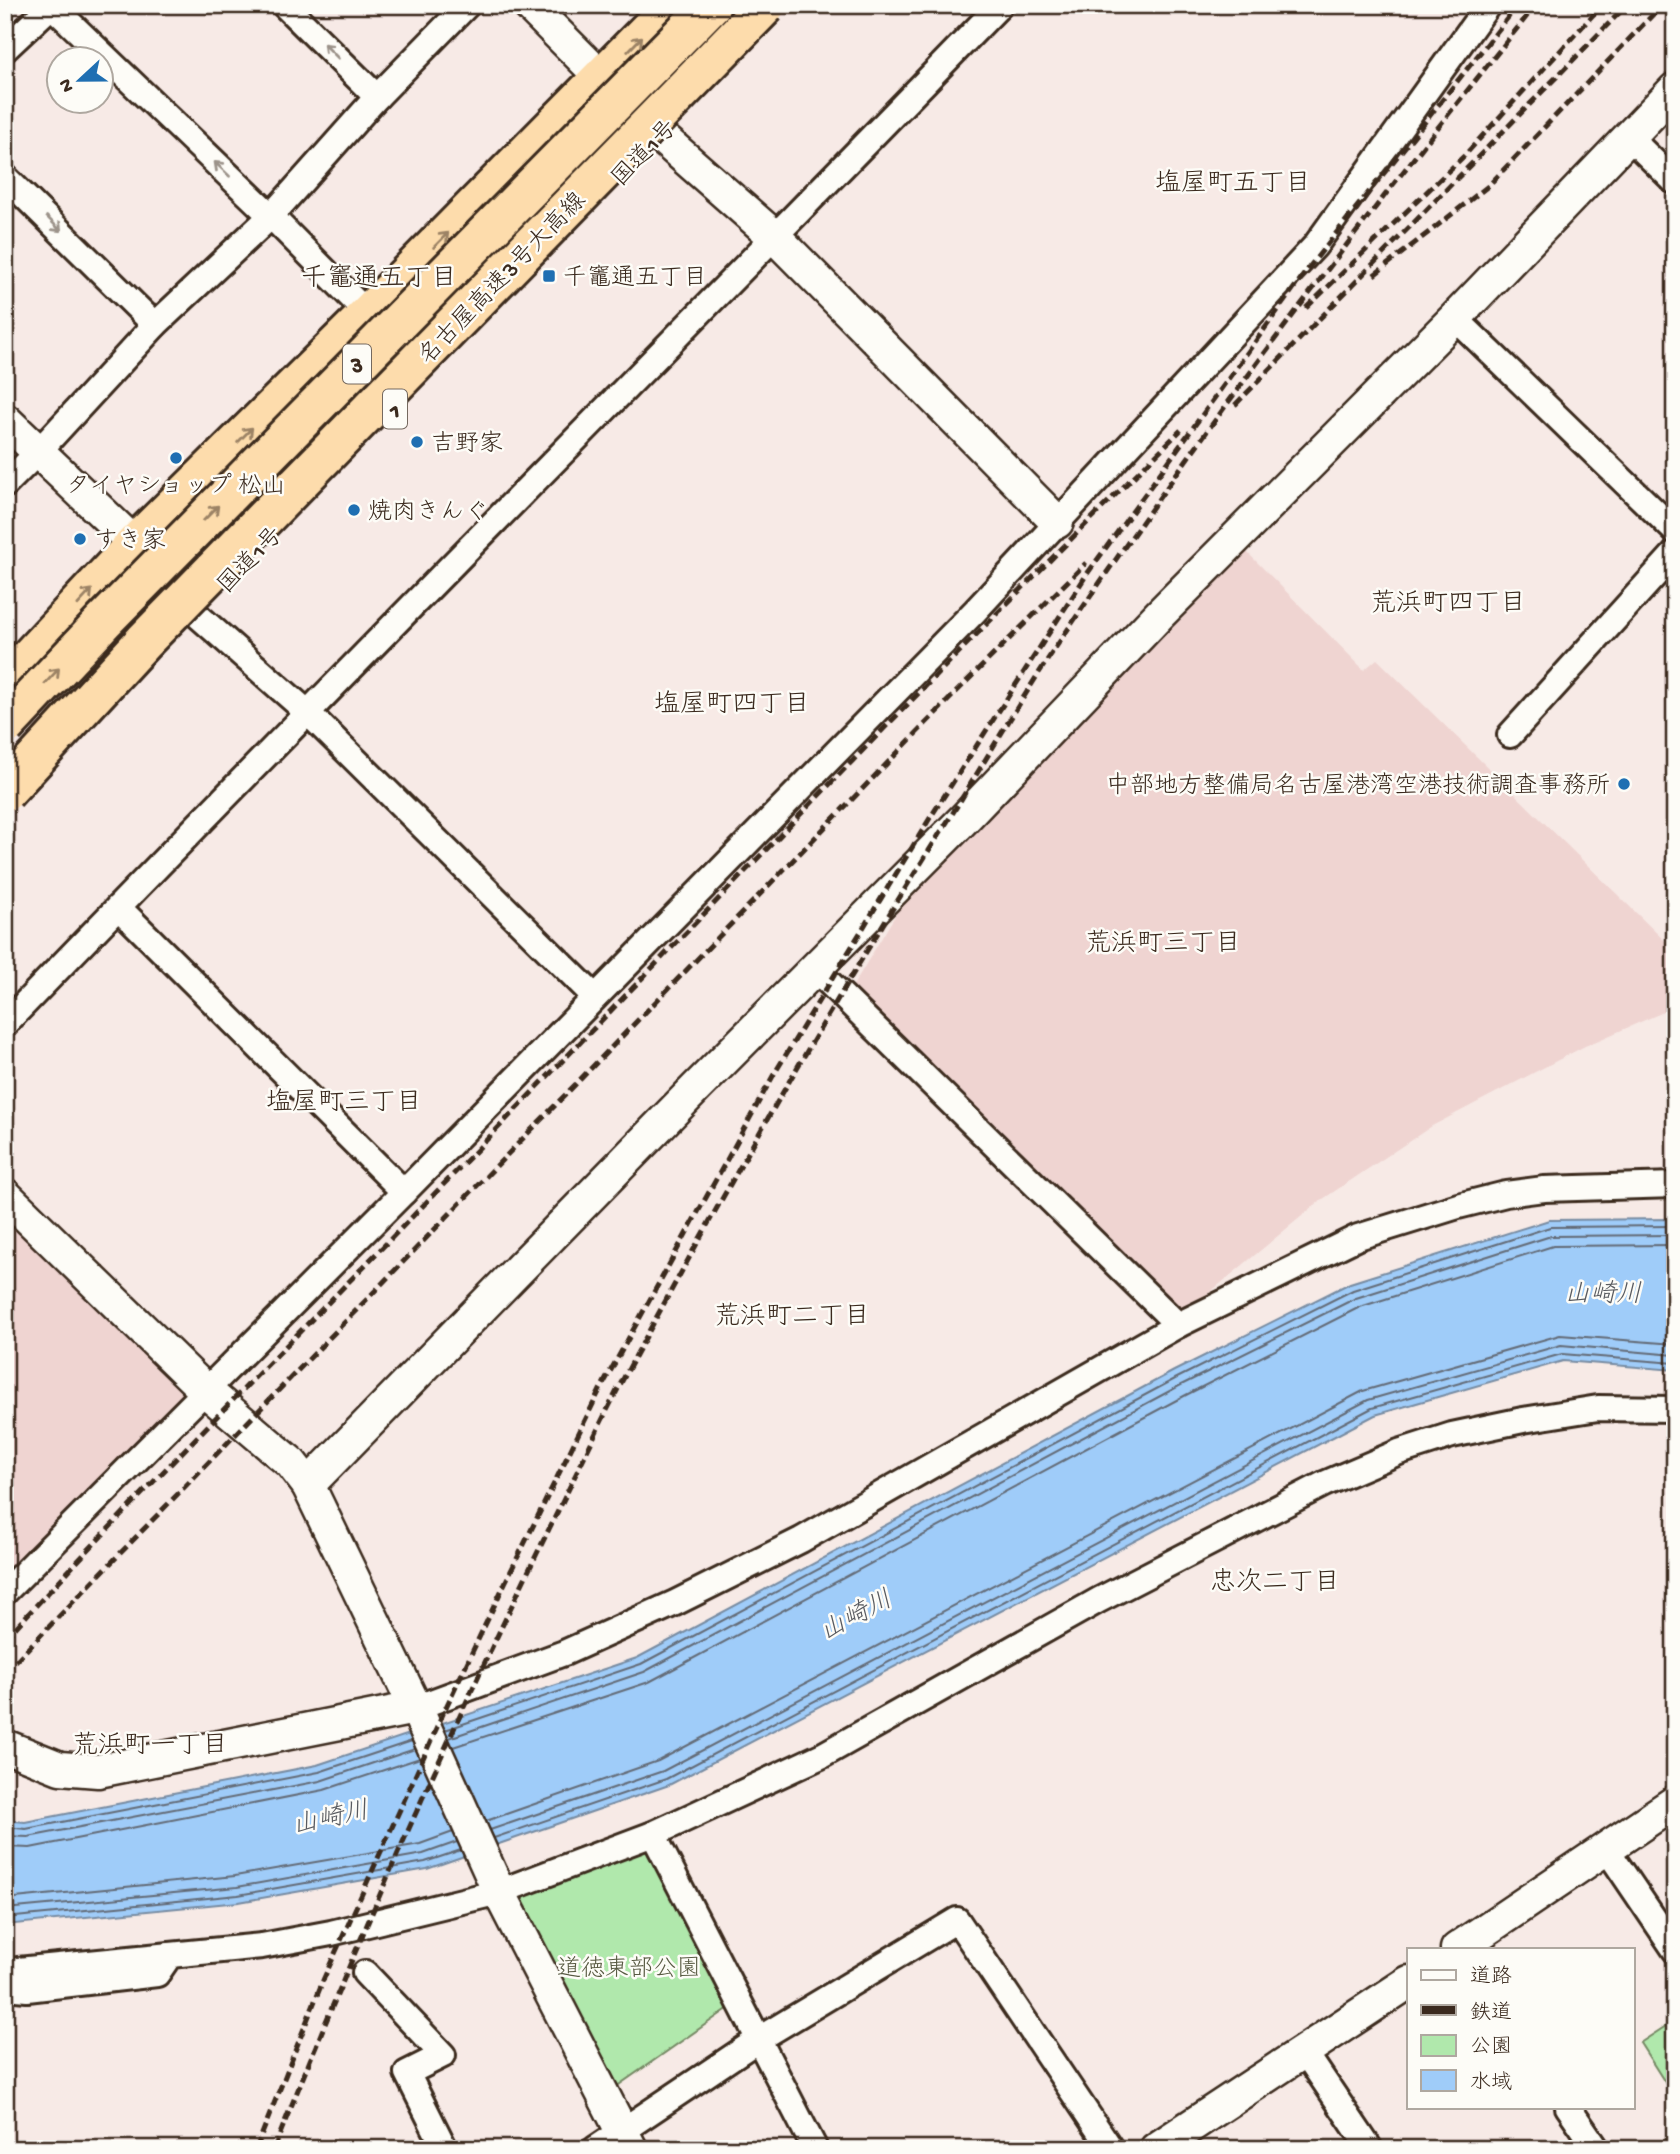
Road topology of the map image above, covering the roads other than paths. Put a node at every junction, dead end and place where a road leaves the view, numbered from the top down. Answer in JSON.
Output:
{"nodes":[{"id":1,"x":52,"y":5,"type":"edge"},
{"id":2,"x":284,"y":5,"type":"edge"},
{"id":3,"x":467,"y":5,"type":"edge"},
{"id":4,"x":529,"y":5,"type":"edge"},
{"id":5,"x":673,"y":5,"type":"edge"},
{"id":6,"x":711,"y":5,"type":"edge"},
{"id":7,"x":736,"y":5,"type":"edge"},
{"id":8,"x":766,"y":5,"type":"edge"},
{"id":9,"x":783,"y":5,"type":"edge"},
{"id":10,"x":1000,"y":5,"type":"edge"},
{"id":11,"x":1488,"y":5,"type":"edge"},
{"id":12,"x":5,"y":49,"type":"edge"},
{"id":13,"x":603,"y":77,"type":"junction"},
{"id":14,"x":1675,"y":89,"type":"edge"},
{"id":15,"x":377,"y":97,"type":"junction"},
{"id":16,"x":660,"y":136,"type":"junction"},
{"id":17,"x":1630,"y":138,"type":"junction"},
{"id":18,"x":5,"y":177,"type":"edge"},
{"id":19,"x":1675,"y":181,"type":"edge"},
{"id":20,"x":271,"y":216,"type":"junction"},
{"id":21,"x":775,"y":237,"type":"junction"},
{"id":22,"x":368,"y":314,"type":"junction"},
{"id":23,"x":1455,"y":317,"type":"junction"},
{"id":24,"x":155,"y":325,"type":"junction"},
{"id":25,"x":5,"y":420,"type":"edge"},
{"id":26,"x":38,"y":453,"type":"junction"},
{"id":27,"x":5,"y":485,"type":"edge"},
{"id":28,"x":1056,"y":522,"type":"junction"},
{"id":29,"x":1675,"y":531,"type":"edge"},
{"id":30,"x":135,"y":544,"type":"junction"},
{"id":31,"x":1675,"y":553,"type":"edge"},
{"id":32,"x":196,"y":614,"type":"junction"},
{"id":33,"x":144,"y":641,"type":"junction"},
{"id":34,"x":5,"y":683,"type":"edge"},
{"id":35,"x":307,"y":712,"type":"junction"},
{"id":36,"x":5,"y":726,"type":"edge"},
{"id":37,"x":1510,"y":735,"type":"dead end"},
{"id":38,"x":5,"y":792,"type":"edge"},
{"id":39,"x":5,"y":811,"type":"edge"},
{"id":40,"x":118,"y":907,"type":"junction"},
{"id":41,"x":815,"y":969,"type":"junction"},
{"id":42,"x":595,"y":997,"type":"junction"},
{"id":43,"x":5,"y":1024,"type":"edge"},
{"id":44,"x":1675,"y":1185,"type":"edge"},
{"id":45,"x":404,"y":1192,"type":"junction"},
{"id":46,"x":5,"y":1195,"type":"edge"},
{"id":47,"x":1178,"y":1325,"type":"junction"},
{"id":48,"x":206,"y":1391,"type":"junction"},
{"id":49,"x":1675,"y":1409,"type":"edge"},
{"id":50,"x":308,"y":1485,"type":"junction"},
{"id":51,"x":5,"y":1592,"type":"edge"},
{"id":52,"x":418,"y":1713,"type":"junction"},
{"id":53,"x":5,"y":1745,"type":"edge"},
{"id":54,"x":1675,"y":1802,"type":"edge"},
{"id":55,"x":653,"y":1834,"type":"junction"},
{"id":56,"x":1606,"y":1848,"type":"junction"},
{"id":57,"x":496,"y":1886,"type":"junction"},
{"id":58,"x":1461,"y":1948,"type":"edge"},
{"id":59,"x":1675,"y":1950,"type":"edge"},
{"id":60,"x":365,"y":1973,"type":"dead end"},
{"id":61,"x":12,"y":1979,"type":"edge"},
{"id":62,"x":1407,"y":1983,"type":"edge"},
{"id":63,"x":759,"y":2039,"type":"junction"},
{"id":64,"x":1304,"y":2051,"type":"junction"},
{"id":65,"x":1569,"y":2108,"type":"edge"},
{"id":66,"x":626,"y":2140,"type":"edge"},
{"id":67,"x":445,"y":2149,"type":"edge"},
{"id":68,"x":595,"y":2149,"type":"edge"},
{"id":69,"x":815,"y":2149,"type":"edge"},
{"id":70,"x":1111,"y":2149,"type":"edge"},
{"id":71,"x":1156,"y":2149,"type":"edge"},
{"id":72,"x":1370,"y":2149,"type":"edge"},
{"id":73,"x":1597,"y":2149,"type":"edge"}],
"edges":[{"from":1,"to":12,"type":"street"},
{"from":20,"to":1,"type":"street","one_way":true},
{"from":15,"to":2,"type":"street","one_way":true},
{"from":3,"to":15,"type":"street"},
{"from":4,"to":13,"type":"street"},
{"from":13,"to":5,"type":"highway","one_way":true},
{"from":36,"to":6,"type":"highway","name":"名古屋高速3号大高線","number":"3","one_way":true,"bridge":true},
{"from":7,"to":33,"type":"highway","bridge":true},
{"from":8,"to":33,"type":"highway","name":"名古屋高速3号大高線","number":"3","bridge":true},
{"from":9,"to":16,"type":"highway","name":"国道1号","number":"1"},
{"from":10,"to":21,"type":"street"},
{"from":11,"to":28,"type":"street"},
{"from":13,"to":16,"type":"street"},
{"from":22,"to":13,"type":"highway","one_way":true},
{"from":14,"to":17,"type":"street"},
{"from":15,"to":20,"type":"street"},
{"from":16,"to":21,"type":"street"},
{"from":16,"to":32,"type":"highway","name":"国道1号","number":"1"},
{"from":17,"to":19,"type":"street"},
{"from":17,"to":23,"type":"street"},
{"from":18,"to":24,"type":"street","one_way":true},
{"from":20,"to":22,"type":"street"},
{"from":20,"to":24,"type":"street"},
{"from":21,"to":28,"type":"street"},
{"from":21,"to":35,"type":"street"},
{"from":30,"to":22,"type":"highway","one_way":true},
{"from":23,"to":29,"type":"street"},
{"from":23,"to":41,"type":"street"},
{"from":24,"to":26,"type":"street"},
{"from":25,"to":26,"type":"street"},
{"from":26,"to":27,"type":"street"},
{"from":26,"to":30,"type":"street"},
{"from":28,"to":42,"type":"street"},
{"from":34,"to":30,"type":"highway","one_way":true},
{"from":31,"to":37,"type":"street"},
{"from":32,"to":35,"type":"street"},
{"from":32,"to":39,"type":"highway","name":"国道1号","number":"1"},
{"from":33,"to":38,"type":"highway","name":"名古屋高速3号大高線","number":"3","bridge":true},
{"from":35,"to":40,"type":"street"},
{"from":35,"to":42,"type":"street"},
{"from":40,"to":43,"type":"street"},
{"from":40,"to":45,"type":"street"},
{"from":41,"to":47,"type":"street"},
{"from":41,"to":50,"type":"street"},
{"from":42,"to":45,"type":"street"},
{"from":44,"to":47,"type":"street"},
{"from":45,"to":48,"type":"street"},
{"from":46,"to":48,"type":"street"},
{"from":47,"to":52,"type":"street"},
{"from":48,"to":50,"type":"street"},
{"from":48,"to":51,"type":"street"},
{"from":49,"to":55,"type":"street"},
{"from":50,"to":52,"type":"street"},
{"from":52,"to":53,"type":"street"},
{"from":52,"to":57,"type":"street"},
{"from":54,"to":56,"type":"street"},
{"from":55,"to":57,"type":"street"},
{"from":55,"to":63,"type":"street"},
{"from":56,"to":58,"type":"street"},
{"from":56,"to":59,"type":"street"},
{"from":57,"to":61,"type":"street"},
{"from":57,"to":66,"type":"street"},
{"from":60,"to":67,"type":"street"},
{"from":62,"to":64,"type":"street"},
{"from":63,"to":66,"type":"street"},
{"from":63,"to":69,"type":"street"},
{"from":63,"to":70,"type":"street"},
{"from":64,"to":71,"type":"street"},
{"from":64,"to":72,"type":"street"},
{"from":65,"to":73,"type":"street"},
{"from":66,"to":68,"type":"street"}]}
